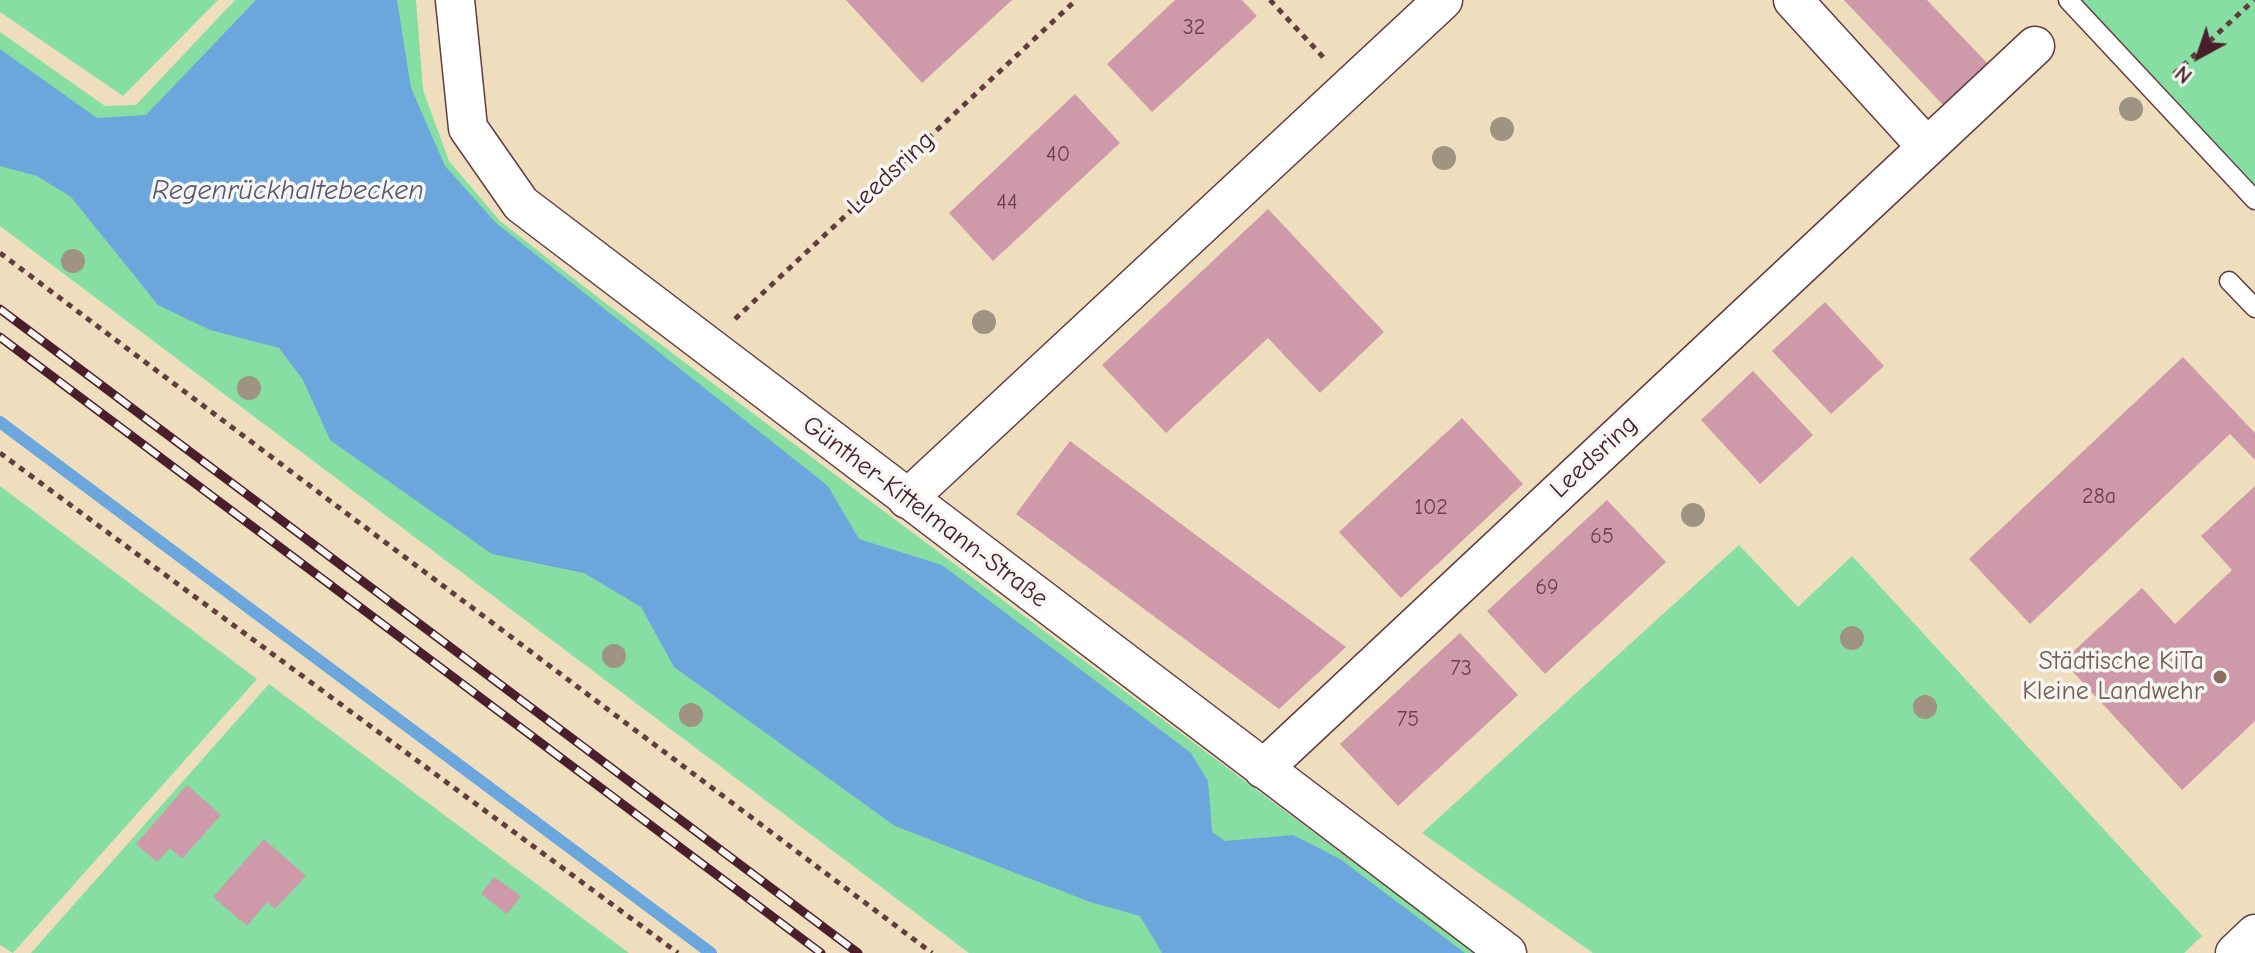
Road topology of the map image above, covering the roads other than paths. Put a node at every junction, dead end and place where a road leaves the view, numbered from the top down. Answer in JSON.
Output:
{"nodes":[{"id":1,"x":455,"y":0,"type":"edge"},
{"id":2,"x":1443,"y":0,"type":"edge"},
{"id":3,"x":1793,"y":0,"type":"edge"},
{"id":4,"x":2068,"y":0,"type":"edge"},
{"id":5,"x":2035,"y":46,"type":"dead end"},
{"id":6,"x":1926,"y":146,"type":"junction"},
{"id":7,"x":2255,"y":200,"type":"edge"},
{"id":8,"x":2229,"y":281,"type":"dead end"},
{"id":9,"x":2255,"y":308,"type":"edge"},
{"id":10,"x":907,"y":499,"type":"junction"},
{"id":11,"x":1263,"y":769,"type":"junction"},
{"id":12,"x":2255,"y":934,"type":"edge"},
{"id":13,"x":1507,"y":953,"type":"edge"},
{"id":14,"x":2235,"y":953,"type":"edge"}],
"edges":[{"from":1,"to":10,"type":"street","name":"Günther-Kittelmann-Straße"},
{"from":2,"to":10,"type":"street"},
{"from":3,"to":6,"type":"street"},
{"from":4,"to":7,"type":"lane"},
{"from":5,"to":6,"type":"street","name":"Leedsring"},
{"from":6,"to":11,"type":"street","name":"Leedsring"},
{"from":8,"to":9,"type":"lane"},
{"from":10,"to":11,"type":"street","name":"Günther-Kittelmann-Straße"},
{"from":11,"to":13,"type":"street","name":"Günther-Kittelmann-Straße"},
{"from":12,"to":14,"type":"street"}]}
